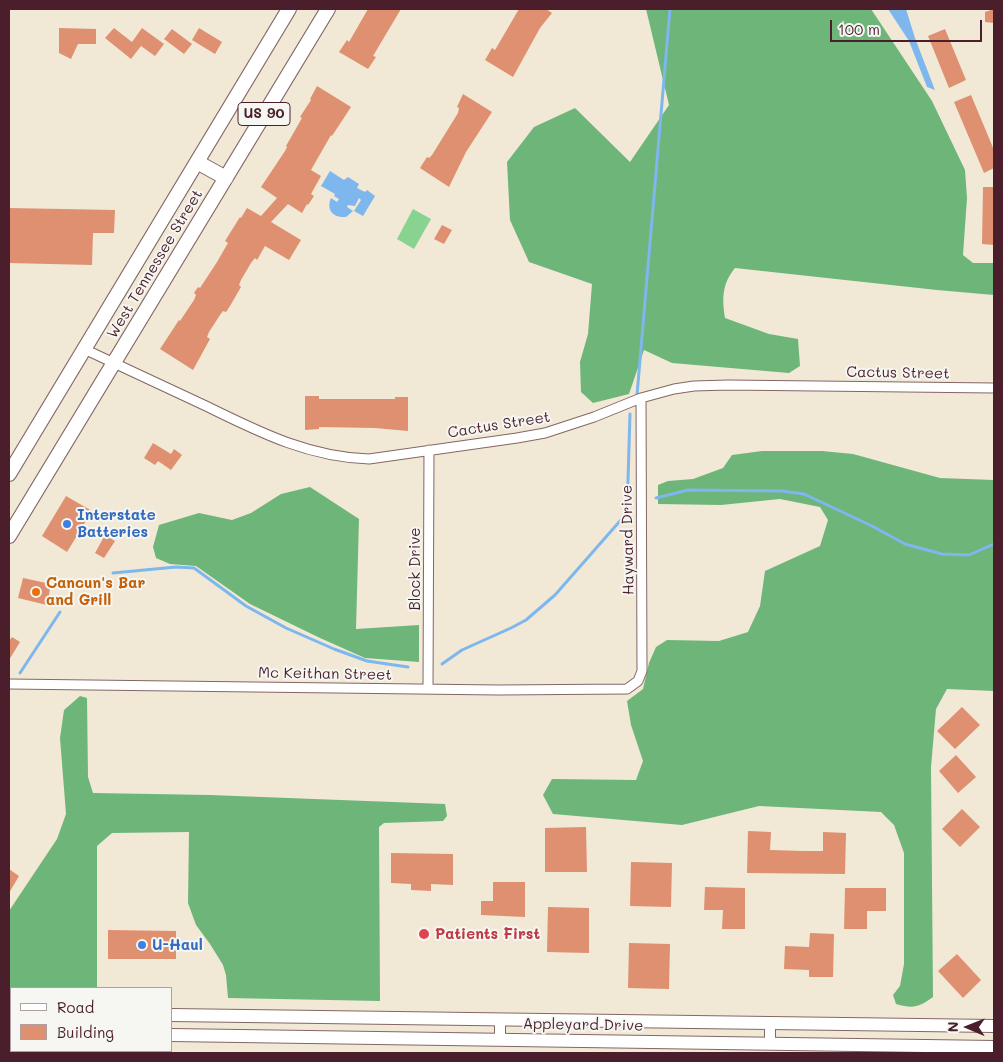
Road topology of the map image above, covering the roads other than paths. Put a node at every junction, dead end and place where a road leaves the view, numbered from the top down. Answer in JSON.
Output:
{"nodes":[{"id":1,"x":288,"y":9,"type":"edge"},
{"id":2,"x":328,"y":9,"type":"edge"},
{"id":3,"x":197,"y":162,"type":"junction"},
{"id":4,"x":226,"y":178,"type":"junction"},
{"id":5,"x":84,"y":349,"type":"junction"},
{"id":6,"x":114,"y":363,"type":"junction"},
{"id":7,"x":994,"y":388,"type":"edge"},
{"id":8,"x":641,"y":398,"type":"junction"},
{"id":9,"x":429,"y":450,"type":"junction"},
{"id":10,"x":9,"y":474,"type":"edge"},
{"id":11,"x":13,"y":521,"type":"edge"},
{"id":12,"x":9,"y":536,"type":"edge"},
{"id":13,"x":638,"y":681,"type":"joint"},
{"id":14,"x":9,"y":684,"type":"edge"},
{"id":15,"x":428,"y":689,"type":"junction"},
{"id":16,"x":172,"y":1015,"type":"edge"},
{"id":17,"x":500,"y":1019,"type":"junction"},
{"id":18,"x":770,"y":1023,"type":"junction"},
{"id":19,"x":994,"y":1026,"type":"edge"},
{"id":20,"x":172,"y":1035,"type":"edge"},
{"id":21,"x":500,"y":1040,"type":"junction"},
{"id":22,"x":770,"y":1044,"type":"junction"},
{"id":23,"x":994,"y":1047,"type":"edge"}],
"edges":[{"from":1,"to":3,"type":"main road","name":"West Tennessee Street","number":"US 90"},
{"from":2,"to":4,"type":"main road","name":"West Tennessee Street","number":"US 90"},
{"from":3,"to":4,"type":"main road"},
{"from":3,"to":5,"type":"main road","name":"West Tennessee Street","number":"US 90"},
{"from":4,"to":6,"type":"main road","name":"West Tennessee Street","number":"US 90"},
{"from":5,"to":6,"type":"street","name":"Cactus Street"},
{"from":5,"to":10,"type":"main road","name":"West Tennessee Street","number":"US 90"},
{"from":6,"to":9,"type":"street","name":"Cactus Street"},
{"from":6,"to":11,"type":"main road","name":"West Tennessee Street","number":"US 90"},
{"from":7,"to":8,"type":"street","name":"Cactus Street"},
{"from":8,"to":9,"type":"street","name":"Cactus Street"},
{"from":8,"to":13,"type":"street","name":"Hayward Drive"},
{"from":9,"to":15,"type":"street","name":"Block Drive"},
{"from":11,"to":12,"type":"main road","name":"West Tennessee Street","number":"US 90"},
{"from":13,"to":15,"type":"street","name":"Mc Keithan Street"},
{"from":14,"to":15,"type":"street","name":"Mc Keithan Street"},
{"from":16,"to":17,"type":"main road","name":"Appleyard Drive"},
{"from":17,"to":18,"type":"main road","name":"Appleyard Drive"},
{"from":17,"to":21,"type":"street"},
{"from":18,"to":19,"type":"main road","name":"Appleyard Drive"},
{"from":18,"to":22,"type":"street"},
{"from":20,"to":21,"type":"main road","name":"Appleyard Drive"},
{"from":21,"to":22,"type":"main road","name":"Appleyard Drive"},
{"from":22,"to":23,"type":"main road","name":"Appleyard Drive"}]}
